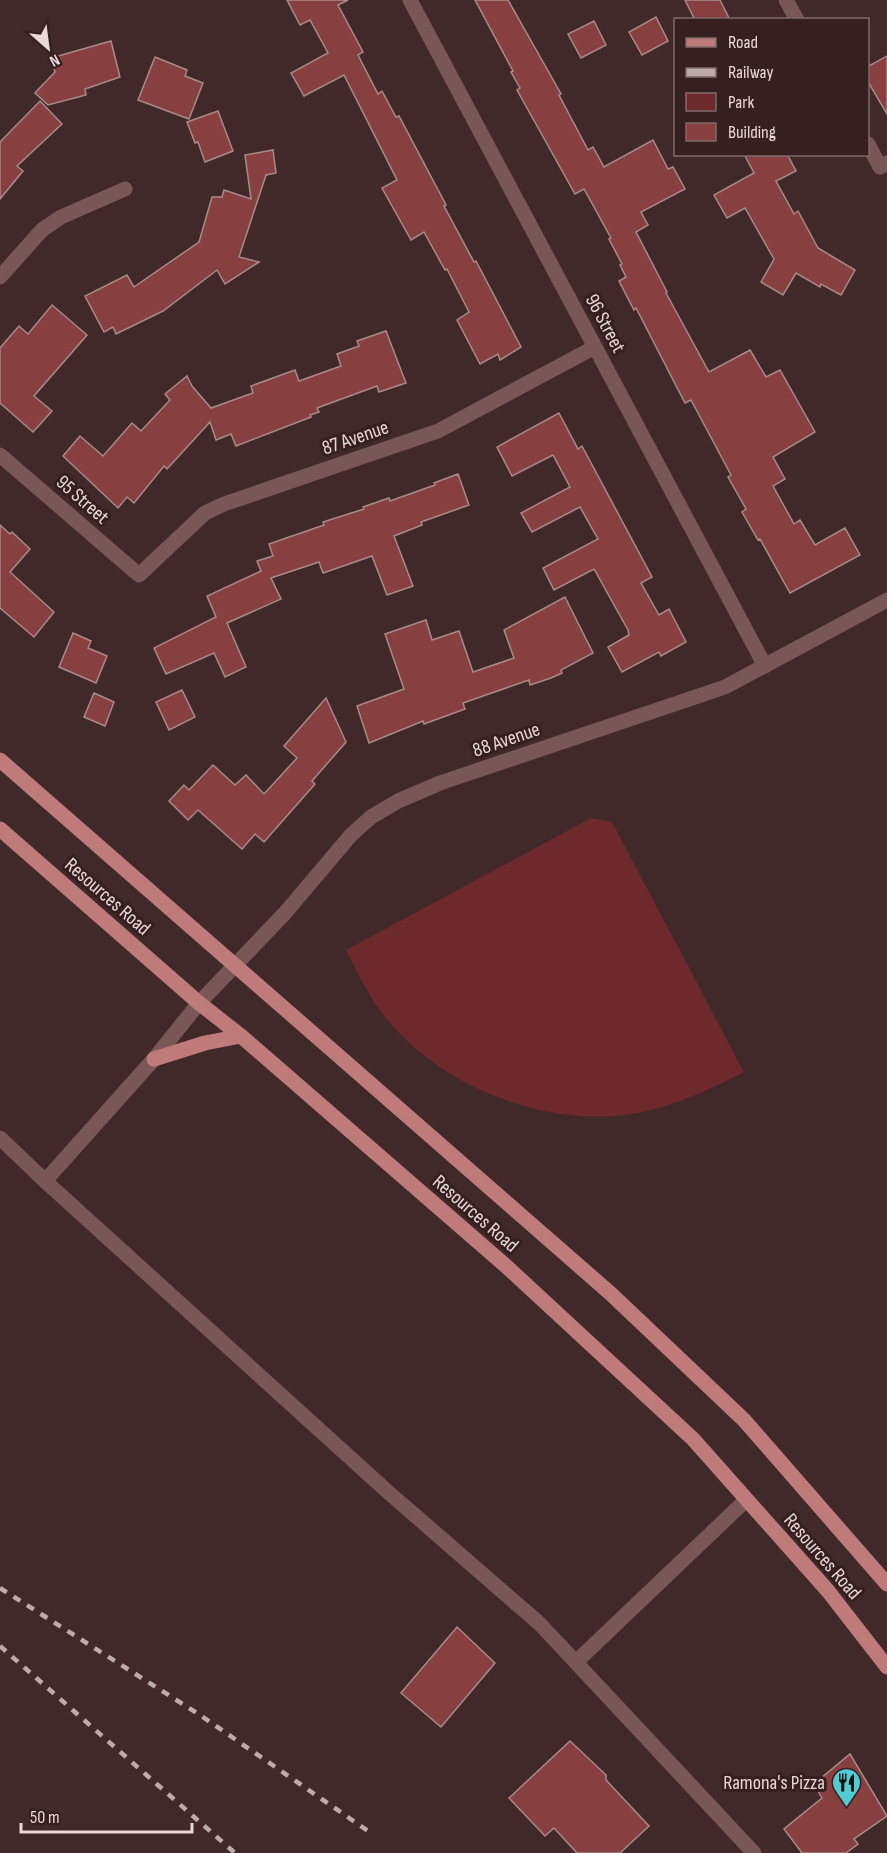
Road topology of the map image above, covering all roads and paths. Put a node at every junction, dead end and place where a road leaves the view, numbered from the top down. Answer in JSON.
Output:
{"nodes":[{"id":1,"x":410,"y":0,"type":"edge"},
{"id":2,"x":786,"y":0,"type":"edge"},
{"id":3,"x":796,"y":18,"type":"edge"},
{"id":4,"x":869,"y":146,"type":"edge"},
{"id":5,"x":884,"y":165,"type":"edge"},
{"id":6,"x":125,"y":189,"type":"dead end"},
{"id":7,"x":0,"y":277,"type":"edge"},
{"id":8,"x":595,"y":347,"type":"junction"},
{"id":9,"x":0,"y":455,"type":"edge"},
{"id":10,"x":139,"y":575,"type":"joint"},
{"id":11,"x":887,"y":600,"type":"edge"},
{"id":12,"x":765,"y":666,"type":"junction"},
{"id":13,"x":0,"y":760,"type":"edge"},
{"id":14,"x":0,"y":829,"type":"edge"},
{"id":15,"x":235,"y":965,"type":"junction"},
{"id":16,"x":199,"y":1003,"type":"junction"},
{"id":17,"x":241,"y":1036,"type":"junction"},
{"id":18,"x":154,"y":1059,"type":"junction"},
{"id":19,"x":0,"y":1138,"type":"edge"},
{"id":20,"x":45,"y":1181,"type":"junction"},
{"id":21,"x":746,"y":1500,"type":"junction"},
{"id":22,"x":887,"y":1584,"type":"edge"},
{"id":23,"x":576,"y":1662,"type":"junction"},
{"id":24,"x":887,"y":1667,"type":"edge"},
{"id":25,"x":754,"y":1853,"type":"edge"}],
"edges":[{"from":1,"to":8,"type":"street","name":"96 Street"},
{"from":2,"to":3,"type":"street"},
{"from":4,"to":5,"type":"street"},
{"from":6,"to":7,"type":"street"},
{"from":8,"to":10,"type":"street","name":"87 Avenue"},
{"from":8,"to":12,"type":"street","name":"96 Street"},
{"from":9,"to":10,"type":"street","name":"95 Street"},
{"from":11,"to":12,"type":"street","name":"88 Avenue"},
{"from":12,"to":15,"type":"street","name":"88 Avenue"},
{"from":13,"to":15,"type":"main road","name":"Resources Road"},
{"from":14,"to":16,"type":"main road","name":"Resources Road"},
{"from":15,"to":16,"type":"street","name":"88 Avenue"},
{"from":15,"to":22,"type":"main road","name":"Resources Road"},
{"from":16,"to":17,"type":"main road","name":"Resources Road"},
{"from":16,"to":18,"type":"street","name":"88 Avenue"},
{"from":17,"to":18,"type":"main road"},
{"from":17,"to":21,"type":"main road","name":"Resources Road"},
{"from":18,"to":20,"type":"street","name":"88 Avenue"},
{"from":19,"to":20,"type":"street"},
{"from":20,"to":23,"type":"street"},
{"from":21,"to":23,"type":"street"},
{"from":21,"to":24,"type":"main road","name":"Resources Road"},
{"from":23,"to":25,"type":"street"}]}
